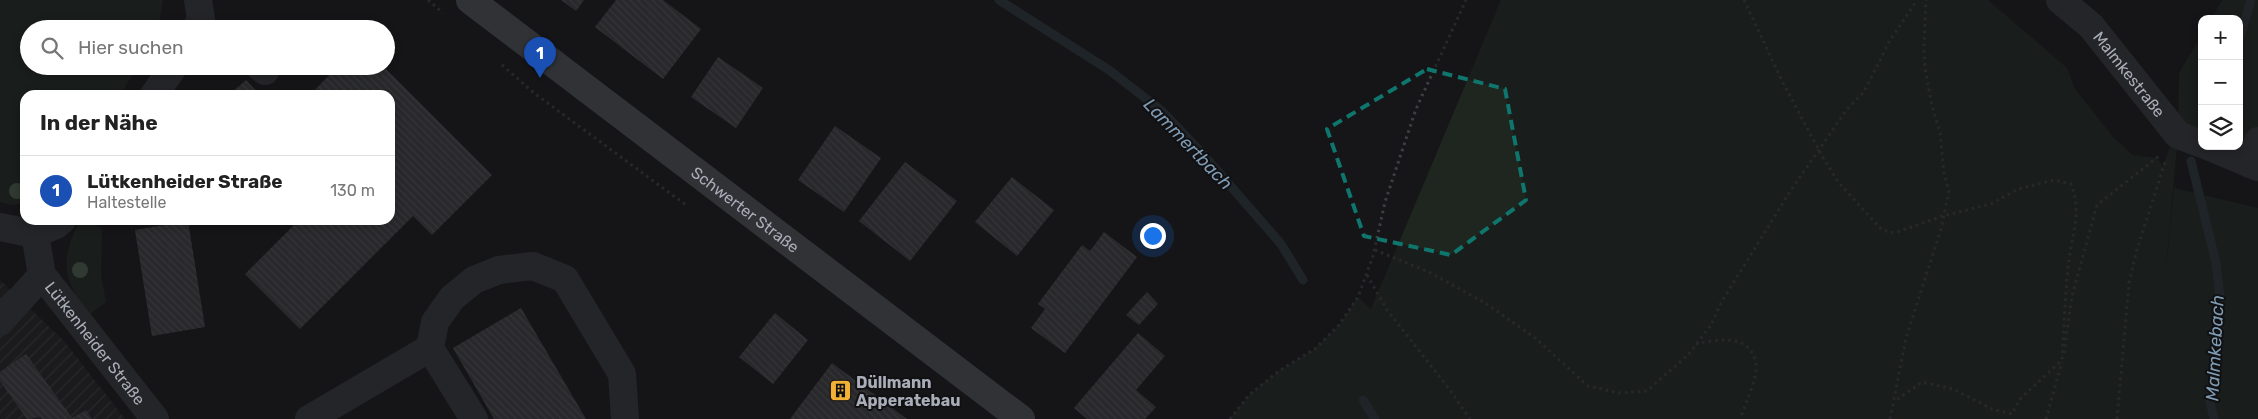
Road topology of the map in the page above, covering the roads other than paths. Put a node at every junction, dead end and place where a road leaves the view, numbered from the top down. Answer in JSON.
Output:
{"nodes":[{"id":1,"x":470,"y":0,"type":"edge"},
{"id":2,"x":2060,"y":0,"type":"edge"},
{"id":3,"x":168,"y":75,"type":"edge"},
{"id":4,"x":157,"y":90,"type":"edge"},
{"id":5,"x":2183,"y":142,"type":"edge"},
{"id":6,"x":2225,"y":150,"type":"edge"},
{"id":7,"x":2255,"y":157,"type":"edge"},
{"id":8,"x":56,"y":225,"type":"edge"},
{"id":9,"x":0,"y":226,"type":"edge"},
{"id":10,"x":35,"y":234,"type":"junction"},
{"id":11,"x":42,"y":275,"type":"junction"},
{"id":12,"x":0,"y":322,"type":"edge"},
{"id":13,"x":430,"y":348,"type":"junction"},
{"id":14,"x":155,"y":419,"type":"edge"},
{"id":15,"x":309,"y":419,"type":"edge"},
{"id":16,"x":474,"y":419,"type":"edge"},
{"id":17,"x":624,"y":419,"type":"edge"},
{"id":18,"x":1021,"y":419,"type":"edge"}],
"edges":[{"from":1,"to":18,"type":"main road","name":"Schwerter Straße"},
{"from":2,"to":5,"type":"street","name":"Malmkestraße"},
{"from":3,"to":4,"type":"street"},
{"from":6,"to":7,"type":"street"},
{"from":8,"to":10,"type":"street"},
{"from":9,"to":10,"type":"street"},
{"from":10,"to":11,"type":"street","name":"Lütkenheider Straße"},
{"from":11,"to":12,"type":"street"},
{"from":11,"to":14,"type":"street","name":"Lütkenheider Straße"},
{"from":13,"to":15,"type":"street"},
{"from":13,"to":16,"type":"street"},
{"from":13,"to":17,"type":"street"}]}
